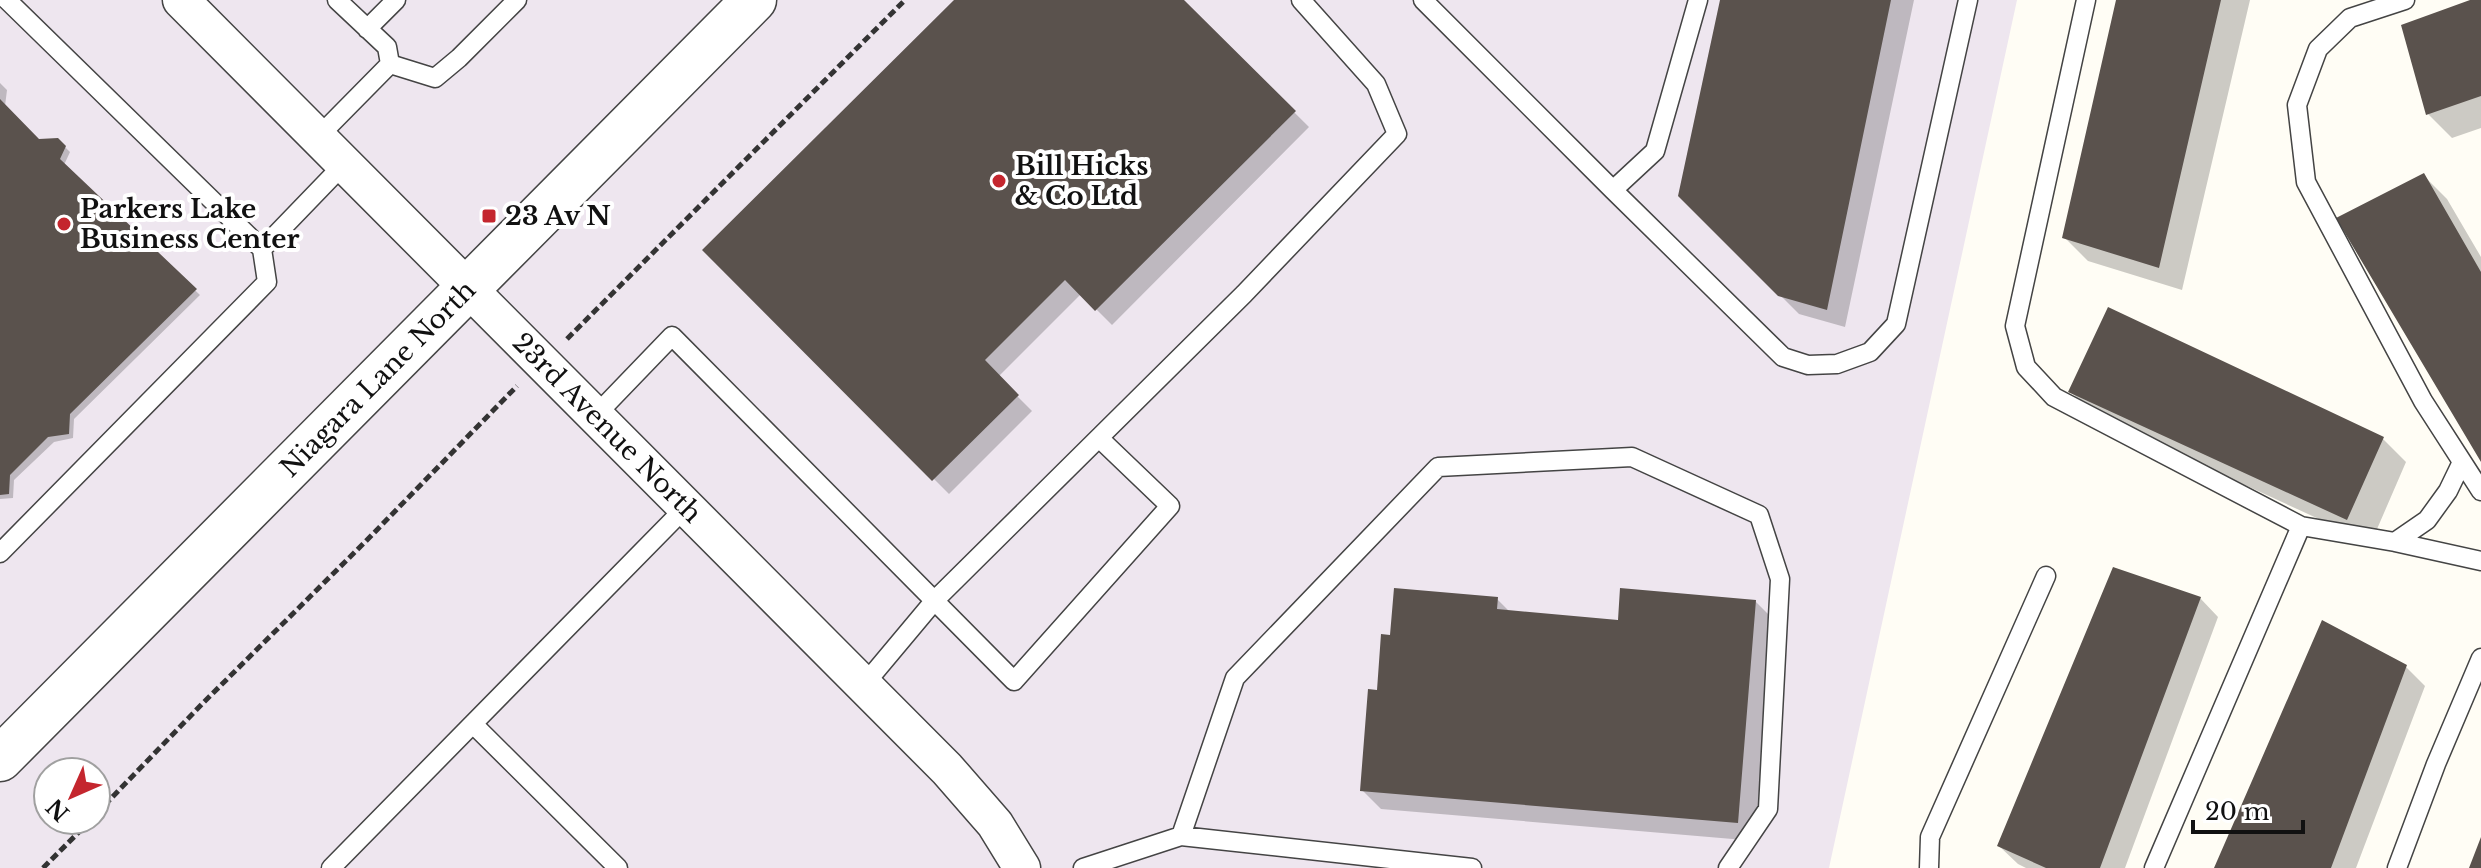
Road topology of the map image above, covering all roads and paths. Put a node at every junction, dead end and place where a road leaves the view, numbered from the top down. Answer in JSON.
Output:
{"nodes":[{"id":1,"x":7,"y":0,"type":"edge"},
{"id":2,"x":181,"y":0,"type":"edge"},
{"id":3,"x":337,"y":0,"type":"edge"},
{"id":4,"x":396,"y":0,"type":"edge"},
{"id":5,"x":517,"y":0,"type":"edge"},
{"id":6,"x":754,"y":0,"type":"edge"},
{"id":7,"x":905,"y":0,"type":"edge"},
{"id":8,"x":1301,"y":0,"type":"edge"},
{"id":9,"x":1423,"y":0,"type":"edge"},
{"id":10,"x":1698,"y":0,"type":"edge"},
{"id":11,"x":1968,"y":0,"type":"edge"},
{"id":12,"x":2086,"y":0,"type":"edge"},
{"id":13,"x":2405,"y":0,"type":"edge"},
{"id":14,"x":367,"y":29,"type":"junction"},
{"id":15,"x":390,"y":64,"type":"junction"},
{"id":16,"x":318,"y":137,"type":"junction"},
{"id":17,"x":344,"y":164,"type":"junction"},
{"id":18,"x":1613,"y":190,"type":"junction"},
{"id":19,"x":262,"y":249,"type":"junction"},
{"id":20,"x":466,"y":288,"type":"junction"},
{"id":21,"x":562,"y":344,"type":"dead end"},
{"id":22,"x":518,"y":385,"type":"dead end"},
{"id":23,"x":594,"y":417,"type":"junction"},
{"id":24,"x":1099,"y":438,"type":"junction"},
{"id":25,"x":2462,"y":462,"type":"junction"},
{"id":26,"x":2481,"y":491,"type":"edge"},
{"id":27,"x":685,"y":508,"type":"junction"},
{"id":28,"x":2301,"y":526,"type":"junction"},
{"id":29,"x":2395,"y":542,"type":"junction"},
{"id":30,"x":0,"y":553,"type":"edge"},
{"id":31,"x":2481,"y":561,"type":"edge"},
{"id":32,"x":2046,"y":576,"type":"dead end"},
{"id":33,"x":935,"y":600,"type":"junction"},
{"id":34,"x":2481,"y":658,"type":"edge"},
{"id":35,"x":863,"y":686,"type":"junction"},
{"id":36,"x":473,"y":724,"type":"junction"},
{"id":37,"x":0,"y":759,"type":"edge"},
{"id":38,"x":112,"y":797,"type":"edge"},
{"id":39,"x":75,"y":836,"type":"edge"},
{"id":40,"x":1181,"y":836,"type":"junction"},
{"id":41,"x":43,"y":868,"type":"edge"},
{"id":42,"x":331,"y":868,"type":"edge"},
{"id":43,"x":618,"y":868,"type":"edge"},
{"id":44,"x":1022,"y":868,"type":"edge"},
{"id":45,"x":1083,"y":868,"type":"edge"},
{"id":46,"x":1472,"y":868,"type":"edge"},
{"id":47,"x":1728,"y":868,"type":"edge"},
{"id":48,"x":1929,"y":868,"type":"edge"},
{"id":49,"x":2154,"y":868,"type":"edge"},
{"id":50,"x":2397,"y":868,"type":"edge"}],
"edges":[{"from":1,"to":19,"type":"lane"},
{"from":2,"to":16,"type":"street","name":"23rd Avenue North"},
{"from":3,"to":14,"type":"lane"},
{"from":4,"to":14,"type":"lane"},
{"from":5,"to":15,"type":"lane"},
{"from":6,"to":20,"type":"street","name":"Niagara Lane North"},
{"from":7,"to":21,"type":"path"},
{"from":8,"to":24,"type":"lane"},
{"from":9,"to":18,"type":"lane"},
{"from":10,"to":18,"type":"lane"},
{"from":11,"to":18,"type":"lane"},
{"from":12,"to":28,"type":"lane"},
{"from":13,"to":25,"type":"lane"},
{"from":14,"to":15,"type":"lane"},
{"from":15,"to":16,"type":"lane"},
{"from":16,"to":17,"type":"street","name":"23rd Avenue North"},
{"from":17,"to":19,"type":"lane"},
{"from":17,"to":20,"type":"street","name":"23rd Avenue North"},
{"from":19,"to":30,"type":"lane"},
{"from":20,"to":23,"type":"street","name":"23rd Avenue North"},
{"from":20,"to":37,"type":"street","name":"Niagara Lane North"},
{"from":22,"to":38,"type":"path"},
{"from":23,"to":27,"type":"street","name":"23rd Avenue North"},
{"from":23,"to":33,"type":"lane"},
{"from":24,"to":33,"type":"lane"},
{"from":24,"to":33,"type":"lane"},
{"from":25,"to":26,"type":"lane"},
{"from":25,"to":29,"type":"lane"},
{"from":27,"to":35,"type":"street","name":"23rd Avenue North"},
{"from":27,"to":36,"type":"lane"},
{"from":28,"to":29,"type":"lane"},
{"from":28,"to":49,"type":"lane"},
{"from":29,"to":31,"type":"lane"},
{"from":32,"to":48,"type":"lane"},
{"from":33,"to":35,"type":"lane"},
{"from":34,"to":50,"type":"lane"},
{"from":35,"to":44,"type":"street","name":"23rd Avenue North"},
{"from":36,"to":42,"type":"lane"},
{"from":36,"to":43,"type":"lane"},
{"from":39,"to":41,"type":"path"},
{"from":40,"to":45,"type":"lane"},
{"from":40,"to":46,"type":"lane"},
{"from":40,"to":47,"type":"lane"}]}
